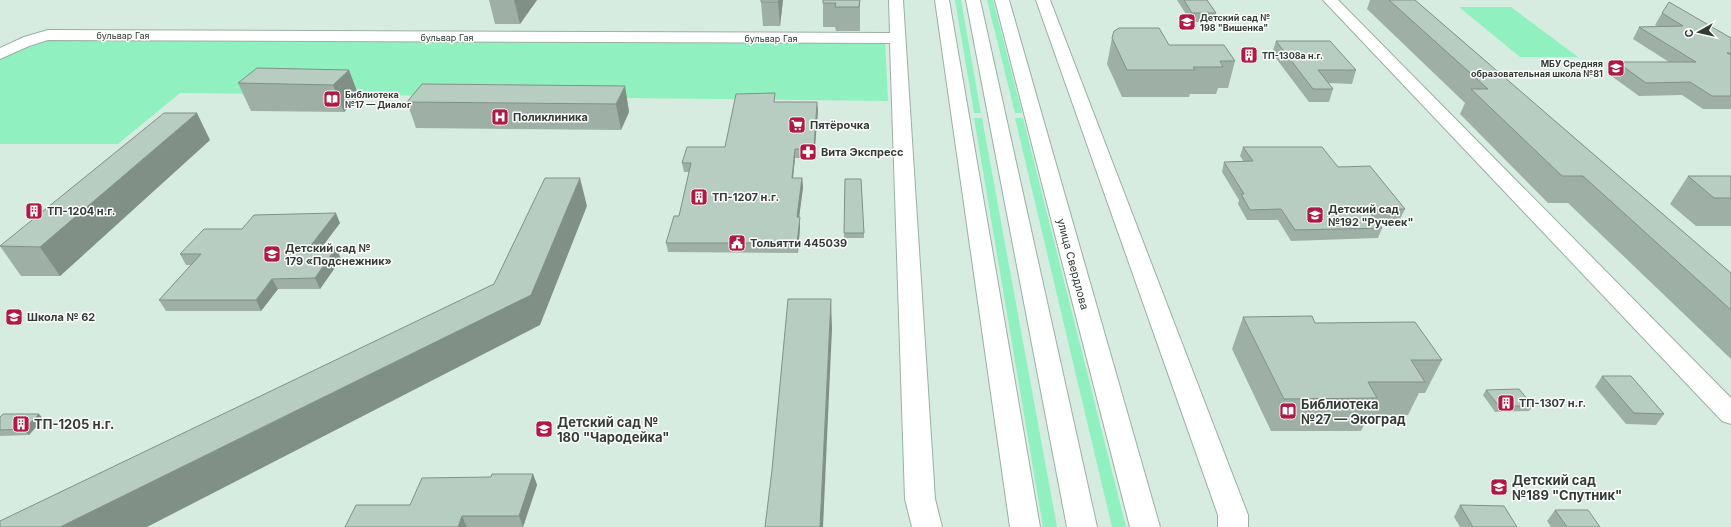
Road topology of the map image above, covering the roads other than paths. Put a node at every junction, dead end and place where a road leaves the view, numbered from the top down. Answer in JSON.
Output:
{"nodes":[{"id":1,"x":896,"y":0,"type":"edge"},
{"id":2,"x":942,"y":0,"type":"edge"},
{"id":3,"x":973,"y":0,"type":"edge"},
{"id":4,"x":1002,"y":0,"type":"edge"},
{"id":5,"x":1044,"y":0,"type":"edge"},
{"id":6,"x":1330,"y":0,"type":"edge"},
{"id":7,"x":898,"y":38,"type":"junction"},
{"id":8,"x":0,"y":54,"type":"edge"},
{"id":9,"x":1731,"y":414,"type":"edge"},
{"id":10,"x":927,"y":527,"type":"edge"},
{"id":11,"x":1025,"y":527,"type":"edge"},
{"id":12,"x":1082,"y":527,"type":"edge"},
{"id":13,"x":1145,"y":527,"type":"edge"},
{"id":14,"x":1233,"y":527,"type":"edge"}],
"edges":[{"from":1,"to":7,"type":"street"},
{"from":2,"to":11,"type":"street"},
{"from":3,"to":12,"type":"street"},
{"from":4,"to":13,"type":"street","name":"улица Свердлова"},
{"from":5,"to":14,"type":"street"},
{"from":6,"to":9,"type":"street"},
{"from":7,"to":8,"type":"street","name":"бульвар Гая"},
{"from":7,"to":10,"type":"street"}]}
